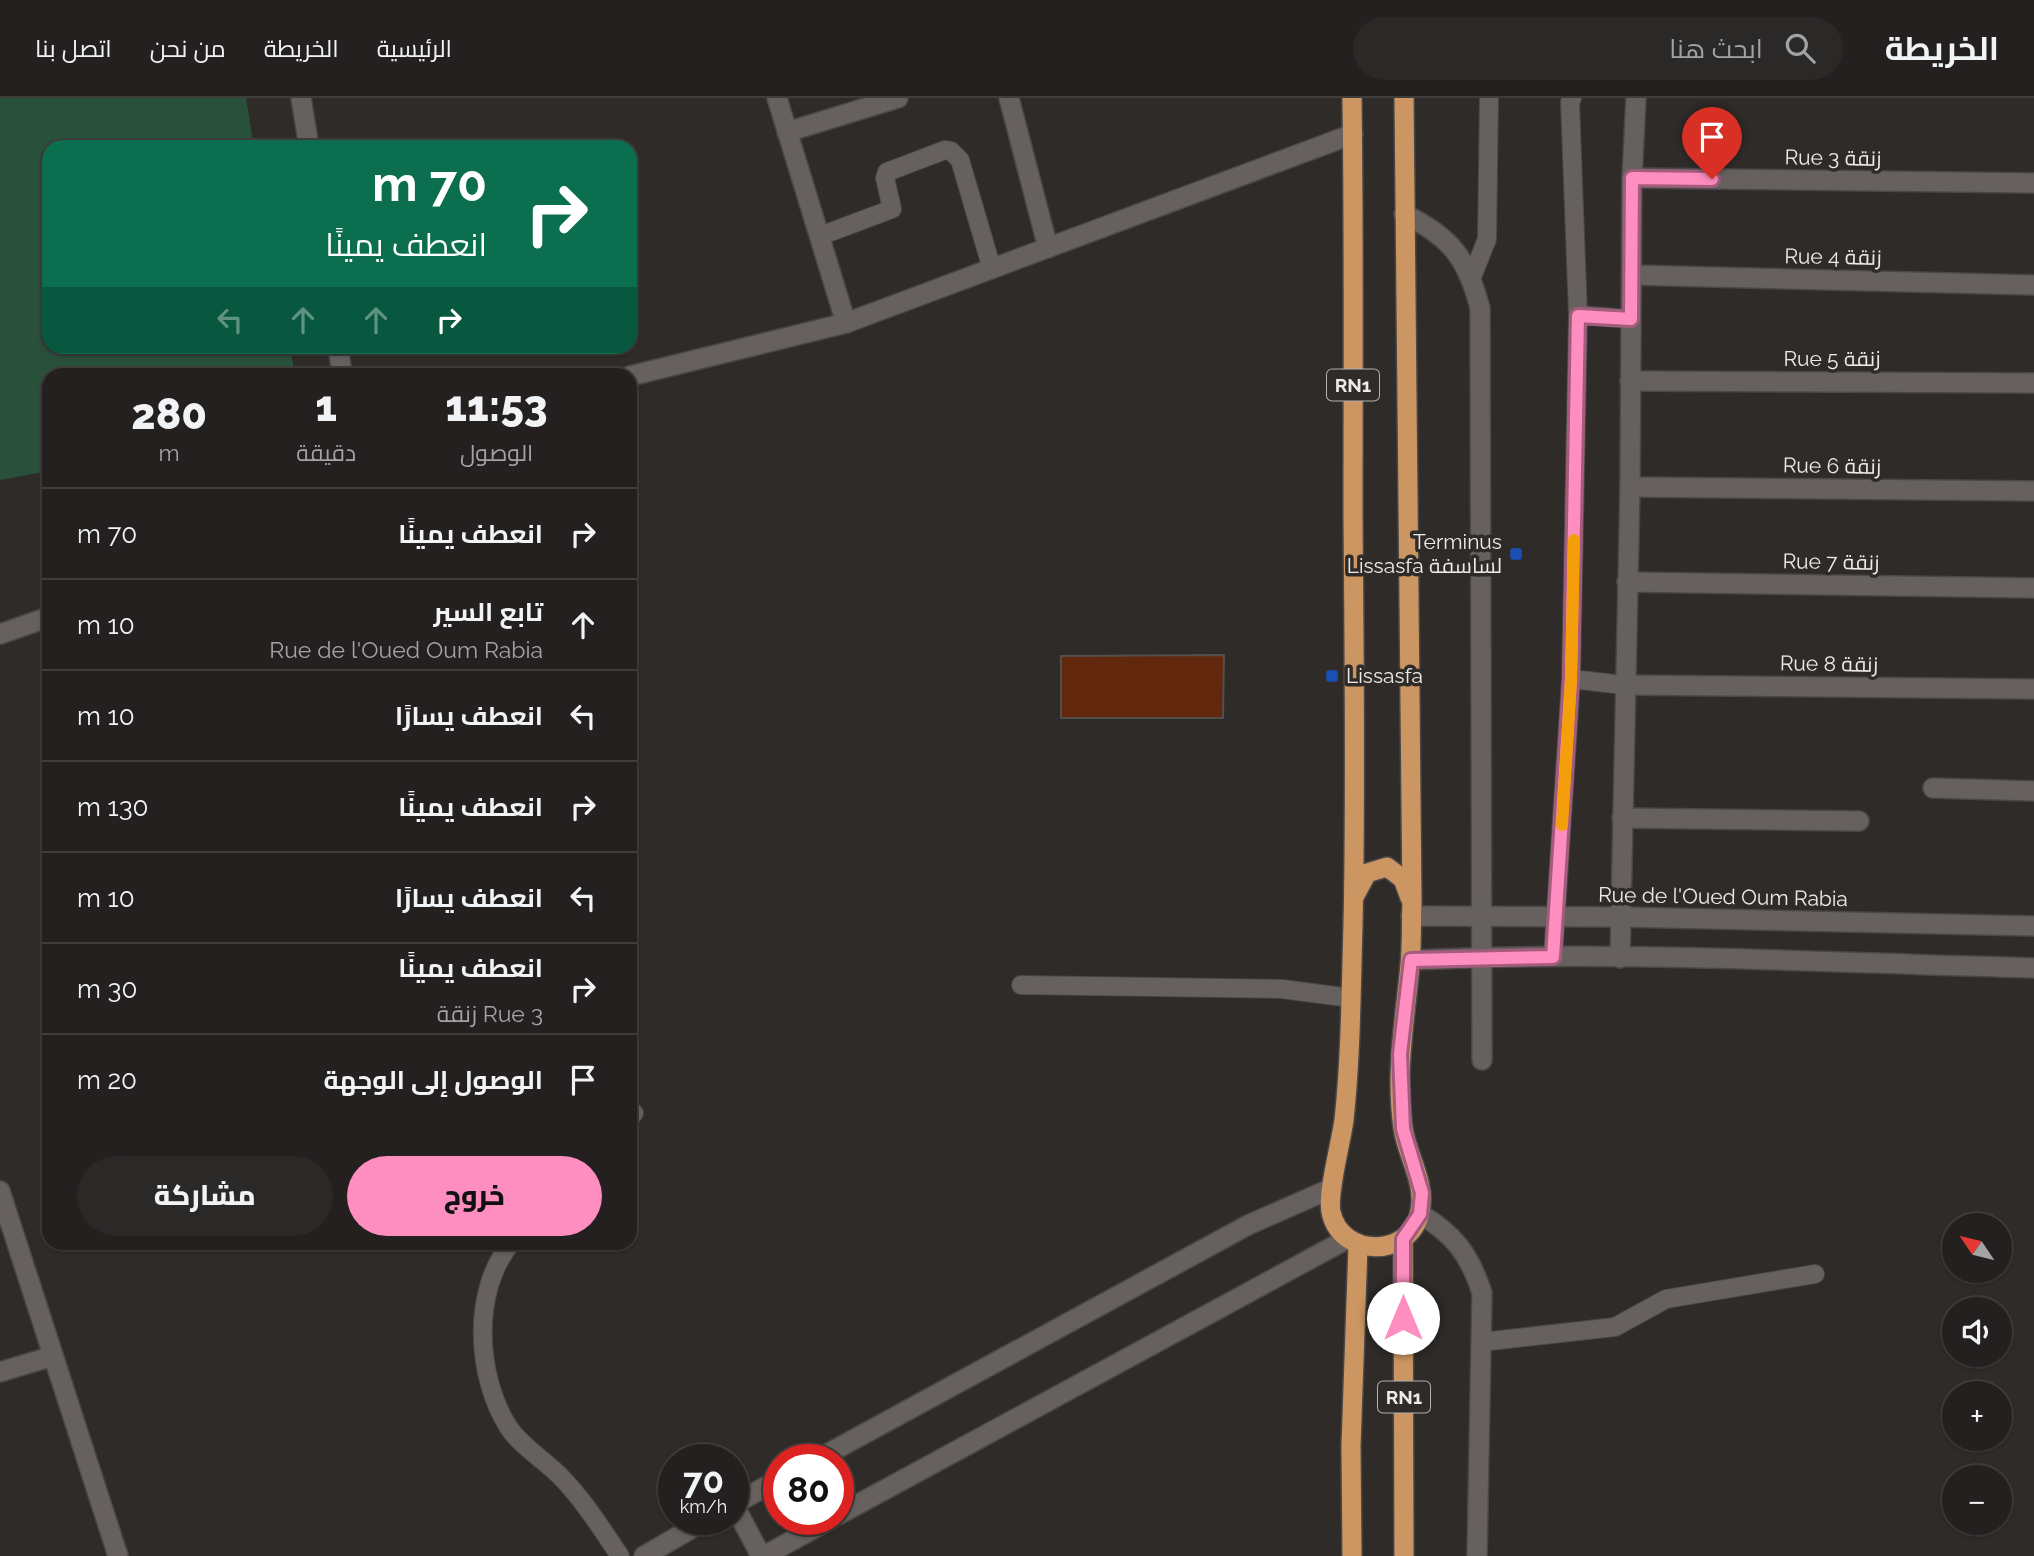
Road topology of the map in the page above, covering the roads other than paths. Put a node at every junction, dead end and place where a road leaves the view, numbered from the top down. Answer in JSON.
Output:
{"nodes":[{"id":1,"x":301,"y":98,"type":"edge"},
{"id":2,"x":777,"y":98,"type":"edge"},
{"id":3,"x":898,"y":98,"type":"edge"},
{"id":4,"x":1009,"y":98,"type":"edge"},
{"id":5,"x":1352,"y":98,"type":"edge"},
{"id":6,"x":1404,"y":98,"type":"edge"},
{"id":7,"x":1489,"y":98,"type":"edge"},
{"id":8,"x":1572,"y":98,"type":"edge"},
{"id":9,"x":1636,"y":98,"type":"edge"},
{"id":10,"x":787,"y":132,"type":"junction"},
{"id":11,"x":1353,"y":134,"type":"junction"},
{"id":12,"x":308,"y":140,"type":"edge"},
{"id":13,"x":1632,"y":178,"type":"junction"},
{"id":14,"x":2034,"y":183,"type":"edge"},
{"id":15,"x":1404,"y":214,"type":"junction"},
{"id":16,"x":820,"y":236,"type":"junction"},
{"id":17,"x":1048,"y":248,"type":"junction"},
{"id":18,"x":992,"y":269,"type":"junction"},
{"id":19,"x":1632,"y":275,"type":"junction"},
{"id":20,"x":1472,"y":277,"type":"junction"},
{"id":21,"x":2034,"y":285,"type":"edge"},
{"id":22,"x":1578,"y":316,"type":"junction"},
{"id":23,"x":1631,"y":319,"type":"junction"},
{"id":24,"x":846,"y":323,"type":"junction"},
{"id":25,"x":637,"y":374,"type":"edge"},
{"id":26,"x":1630,"y":381,"type":"junction"},
{"id":27,"x":2034,"y":383,"type":"edge"},
{"id":28,"x":1630,"y":487,"type":"junction"},
{"id":29,"x":2034,"y":491,"type":"edge"},
{"id":30,"x":1627,"y":582,"type":"junction"},
{"id":31,"x":2034,"y":588,"type":"edge"},
{"id":32,"x":42,"y":619,"type":"edge"},
{"id":33,"x":0,"y":634,"type":"edge"},
{"id":34,"x":1571,"y":679,"type":"junction"},
{"id":35,"x":1624,"y":685,"type":"junction"},
{"id":36,"x":2034,"y":689,"type":"edge"},
{"id":37,"x":1933,"y":788,"type":"dead end"},
{"id":38,"x":2034,"y":791,"type":"edge"},
{"id":39,"x":1622,"y":818,"type":"junction"},
{"id":40,"x":1859,"y":821,"type":"dead end"},
{"id":41,"x":1353,"y":898,"type":"junction"},
{"id":42,"x":1412,"y":909,"type":"junction"},
{"id":43,"x":1480,"y":915,"type":"junction"},
{"id":44,"x":1556,"y":916,"type":"junction"},
{"id":45,"x":1621,"y":917,"type":"junction"},
{"id":46,"x":2034,"y":926,"type":"edge"},
{"id":47,"x":1482,"y":957,"type":"junction"},
{"id":48,"x":1553,"y":957,"type":"junction"},
{"id":49,"x":1620,"y":958,"type":"junction"},
{"id":50,"x":1411,"y":960,"type":"junction"},
{"id":51,"x":2034,"y":968,"type":"edge"},
{"id":52,"x":1021,"y":985,"type":"dead end"},
{"id":53,"x":1351,"y":999,"type":"junction"},
{"id":54,"x":1482,"y":1060,"type":"dead end"},
{"id":55,"x":1332,"y":1188,"type":"junction"},
{"id":56,"x":0,"y":1191,"type":"edge"},
{"id":57,"x":1420,"y":1214,"type":"junction"},
{"id":58,"x":1403,"y":1239,"type":"junction"},
{"id":59,"x":1352,"y":1242,"type":"junction"},
{"id":60,"x":505,"y":1250,"type":"edge"},
{"id":61,"x":1815,"y":1274,"type":"dead end"},
{"id":62,"x":1481,"y":1342,"type":"junction"},
{"id":63,"x":53,"y":1356,"type":"junction"},
{"id":64,"x":0,"y":1373,"type":"edge"},
{"id":65,"x":845,"y":1444,"type":"edge"},
{"id":66,"x":854,"y":1507,"type":"edge"},
{"id":67,"x":749,"y":1531,"type":"edge"},
{"id":68,"x":680,"y":1535,"type":"edge"},
{"id":69,"x":802,"y":1535,"type":"edge"},
{"id":70,"x":118,"y":1556,"type":"edge"},
{"id":71,"x":620,"y":1556,"type":"edge"},
{"id":72,"x":644,"y":1556,"type":"edge"},
{"id":73,"x":763,"y":1556,"type":"edge"},
{"id":74,"x":1352,"y":1556,"type":"edge"},
{"id":75,"x":1404,"y":1556,"type":"edge"},
{"id":76,"x":1477,"y":1556,"type":"edge"}],
"edges":[{"from":1,"to":12,"type":"street"},
{"from":2,"to":10,"type":"street"},
{"from":3,"to":10,"type":"street"},
{"from":4,"to":17,"type":"street"},
{"from":5,"to":11,"type":"highway","number":"RN1"},
{"from":6,"to":15,"type":"highway","number":"RN1"},
{"from":7,"to":20,"type":"lane"},
{"from":8,"to":22,"type":"lane"},
{"from":9,"to":13,"type":"street"},
{"from":10,"to":16,"type":"street"},
{"from":11,"to":17,"type":"street"},
{"from":11,"to":41,"type":"highway","number":"RN1"},
{"from":13,"to":14,"type":"street","name":"Rue 3 زنقة"},
{"from":13,"to":19,"type":"street"},
{"from":15,"to":20,"type":"street"},
{"from":15,"to":42,"type":"highway","number":"RN1"},
{"from":16,"to":18,"type":"lane"},
{"from":16,"to":24,"type":"street"},
{"from":17,"to":18,"type":"street"},
{"from":18,"to":24,"type":"street"},
{"from":19,"to":21,"type":"street","name":"Rue 4 زنقة"},
{"from":19,"to":23,"type":"street"},
{"from":20,"to":43,"type":"street"},
{"from":22,"to":23,"type":"lane"},
{"from":22,"to":34,"type":"lane"},
{"from":23,"to":26,"type":"street"},
{"from":24,"to":25,"type":"street"},
{"from":26,"to":27,"type":"street","name":"Rue 5 زنقة"},
{"from":26,"to":28,"type":"street"},
{"from":28,"to":29,"type":"street","name":"Rue 6 زنقة"},
{"from":28,"to":30,"type":"street"},
{"from":30,"to":31,"type":"street","name":"Rue 7 زنقة"},
{"from":30,"to":35,"type":"street"},
{"from":32,"to":33,"type":"street"},
{"from":34,"to":35,"type":"lane"},
{"from":34,"to":44,"type":"lane"},
{"from":35,"to":36,"type":"street","name":"Rue 8 زنقة"},
{"from":35,"to":39,"type":"street"},
{"from":37,"to":38,"type":"street"},
{"from":39,"to":40,"type":"street"},
{"from":39,"to":45,"type":"street"},
{"from":41,"to":42,"type":"highway"},
{"from":41,"to":53,"type":"highway","number":"RN1"},
{"from":42,"to":43,"type":"street","name":"Rue de l'Oued Oum Rabia"},
{"from":42,"to":50,"type":"highway","number":"RN1"},
{"from":43,"to":44,"type":"street","name":"Rue de l'Oued Oum Rabia"},
{"from":43,"to":47,"type":"street"},
{"from":44,"to":45,"type":"street","name":"Rue de l'Oued Oum Rabia"},
{"from":44,"to":48,"type":"lane"},
{"from":45,"to":46,"type":"street","name":"Rue de l'Oued Oum Rabia"},
{"from":45,"to":49,"type":"street"},
{"from":47,"to":48,"type":"street"},
{"from":47,"to":50,"type":"street"},
{"from":47,"to":54,"type":"street"},
{"from":48,"to":49,"type":"street"},
{"from":49,"to":51,"type":"street"},
{"from":50,"to":57,"type":"highway","number":"RN1"},
{"from":52,"to":53,"type":"lane"},
{"from":53,"to":55,"type":"highway","number":"RN1"},
{"from":55,"to":59,"type":"highway","number":"RN1"},
{"from":55,"to":65,"type":"street"},
{"from":56,"to":63,"type":"street"},
{"from":57,"to":58,"type":"highway"},
{"from":57,"to":62,"type":"street"},
{"from":58,"to":59,"type":"highway"},
{"from":58,"to":75,"type":"highway","number":"RN1"},
{"from":59,"to":66,"type":"street"},
{"from":59,"to":74,"type":"highway","number":"RN1"},
{"from":60,"to":71,"type":"lane"},
{"from":61,"to":62,"type":"lane"},
{"from":62,"to":76,"type":"street"},
{"from":63,"to":64,"type":"street"},
{"from":63,"to":70,"type":"street"},
{"from":67,"to":73,"type":"street"},
{"from":68,"to":72,"type":"street"},
{"from":69,"to":73,"type":"street"}]}
